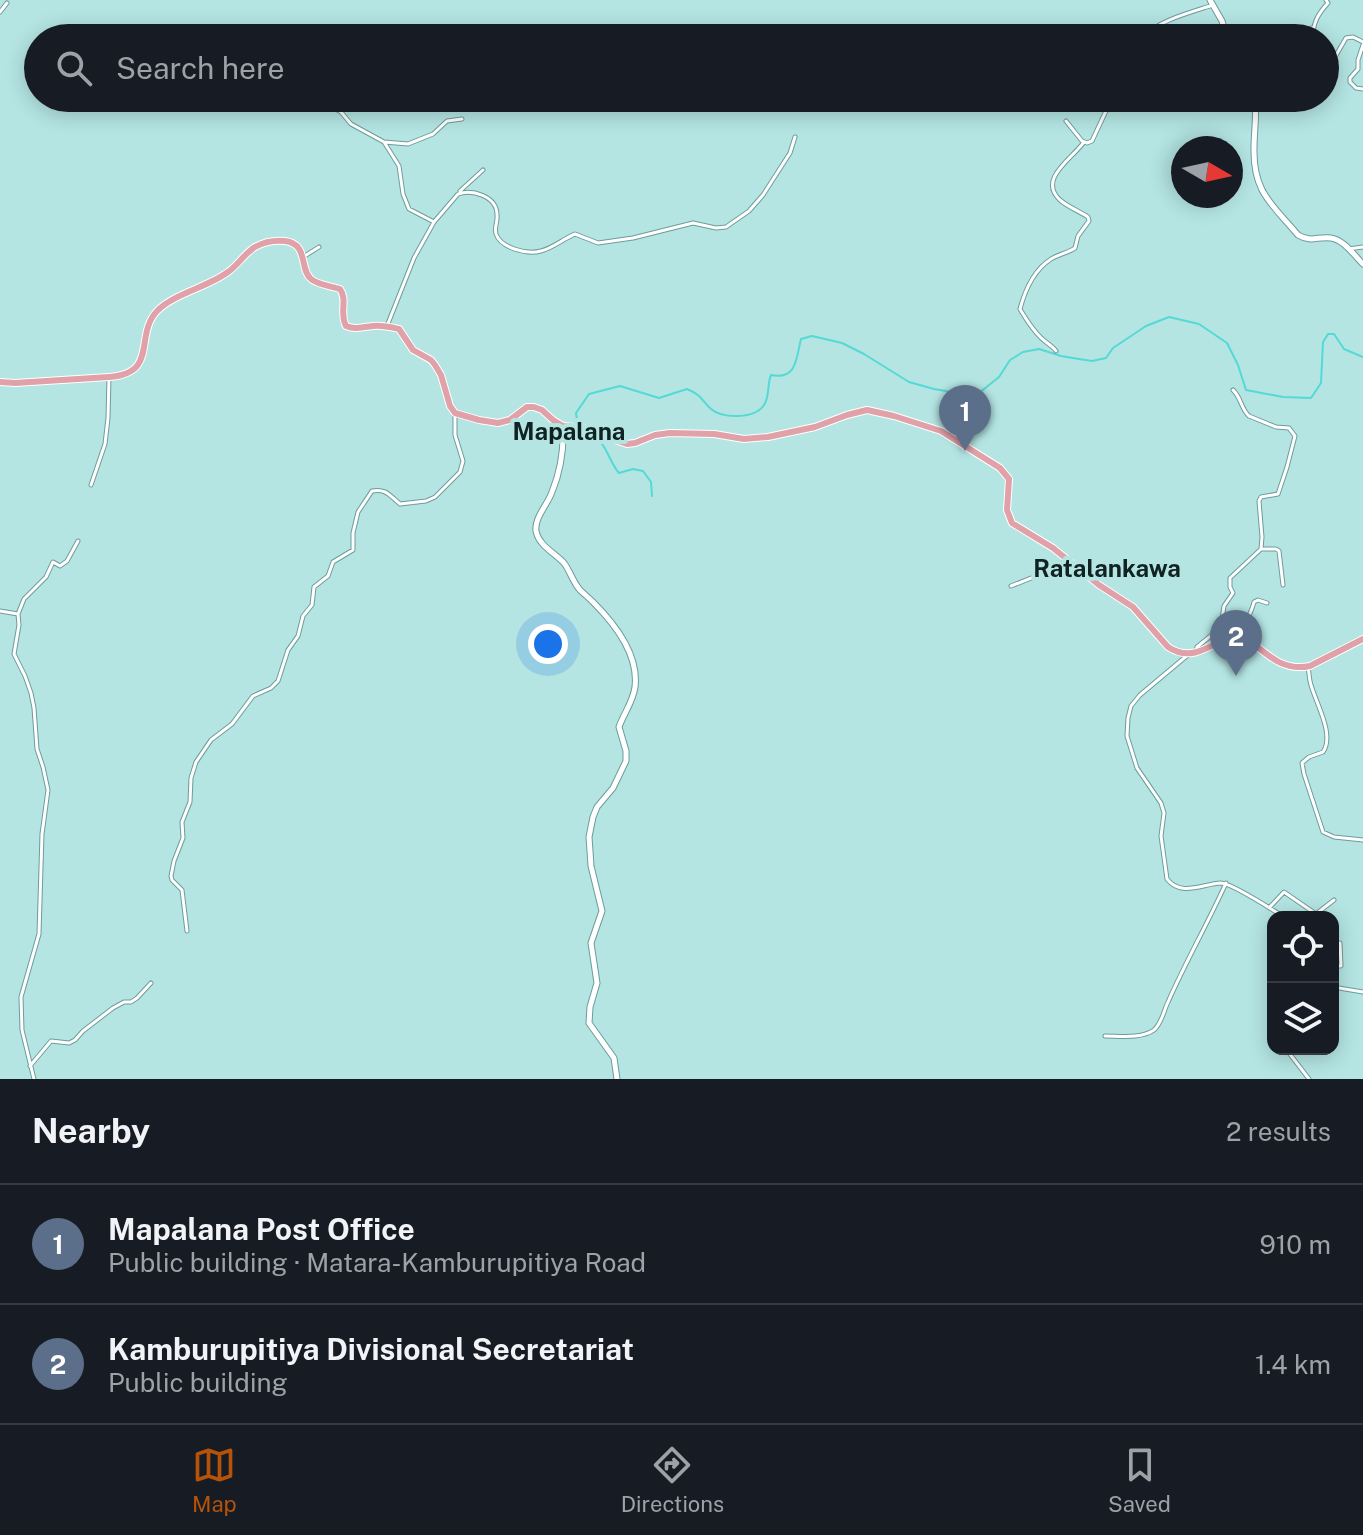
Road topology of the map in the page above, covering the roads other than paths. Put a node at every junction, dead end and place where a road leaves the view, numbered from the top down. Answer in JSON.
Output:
{"nodes":[{"id":1,"x":1326,"y":0,"type":"edge"},
{"id":2,"x":1212,"y":2,"type":"edge"},
{"id":3,"x":7,"y":3,"type":"dead end"},
{"id":4,"x":0,"y":12,"type":"edge"},
{"id":5,"x":1162,"y":24,"type":"edge"},
{"id":6,"x":1223,"y":24,"type":"edge"},
{"id":7,"x":1314,"y":24,"type":"edge"},
{"id":8,"x":1363,"y":44,"type":"edge"},
{"id":9,"x":1339,"y":50,"type":"edge"},
{"id":10,"x":1363,"y":89,"type":"edge"},
{"id":11,"x":341,"y":112,"type":"edge"},
{"id":12,"x":1105,"y":112,"type":"edge"},
{"id":13,"x":1256,"y":112,"type":"edge"},
{"id":14,"x":462,"y":119,"type":"dead end"},
{"id":15,"x":1066,"y":121,"type":"dead end"},
{"id":16,"x":795,"y":137,"type":"dead end"},
{"id":17,"x":384,"y":142,"type":"junction"},
{"id":18,"x":1084,"y":142,"type":"junction"},
{"id":19,"x":483,"y":170,"type":"dead end"},
{"id":20,"x":458,"y":194,"type":"junction"},
{"id":21,"x":434,"y":222,"type":"junction"},
{"id":22,"x":319,"y":247,"type":"dead end"},
{"id":23,"x":1363,"y":247,"type":"edge"},
{"id":24,"x":1348,"y":249,"type":"junction"},
{"id":25,"x":303,"y":257,"type":"junction"},
{"id":26,"x":1363,"y":264,"type":"edge"},
{"id":27,"x":387,"y":326,"type":"junction"},
{"id":28,"x":1056,"y":351,"type":"dead end"},
{"id":29,"x":109,"y":377,"type":"junction"},
{"id":30,"x":0,"y":382,"type":"edge"},
{"id":31,"x":1233,"y":390,"type":"dead end"},
{"id":32,"x":455,"y":413,"type":"junction"},
{"id":33,"x":563,"y":426,"type":"junction"},
{"id":34,"x":91,"y":485,"type":"dead end"},
{"id":35,"x":78,"y":541,"type":"dead end"},
{"id":36,"x":1261,"y":549,"type":"junction"},
{"id":37,"x":1067,"y":559,"type":"junction"},
{"id":38,"x":1283,"y":585,"type":"dead end"},
{"id":39,"x":1011,"y":586,"type":"dead end"},
{"id":40,"x":1267,"y":603,"type":"dead end"},
{"id":41,"x":0,"y":611,"type":"edge"},
{"id":42,"x":18,"y":614,"type":"junction"},
{"id":43,"x":1244,"y":637,"type":"junction"},
{"id":44,"x":1363,"y":639,"type":"edge"},
{"id":45,"x":1198,"y":653,"type":"junction"},
{"id":46,"x":1189,"y":654,"type":"junction"},
{"id":47,"x":1308,"y":666,"type":"junction"},
{"id":48,"x":1363,"y":840,"type":"edge"},
{"id":49,"x":1226,"y":883,"type":"junction"},
{"id":50,"x":1334,"y":900,"type":"dead end"},
{"id":51,"x":1269,"y":908,"type":"junction"},
{"id":52,"x":1274,"y":911,"type":"edge"},
{"id":53,"x":1309,"y":911,"type":"edge"},
{"id":54,"x":1319,"y":911,"type":"edge"},
{"id":55,"x":187,"y":931,"type":"dead end"},
{"id":56,"x":1339,"y":943,"type":"edge"},
{"id":57,"x":1339,"y":966,"type":"edge"},
{"id":58,"x":151,"y":983,"type":"dead end"},
{"id":59,"x":1339,"y":988,"type":"edge"},
{"id":60,"x":1363,"y":992,"type":"edge"},
{"id":61,"x":1105,"y":1036,"type":"dead end"},
{"id":62,"x":1291,"y":1055,"type":"edge"},
{"id":63,"x":30,"y":1066,"type":"junction"},
{"id":64,"x":34,"y":1079,"type":"edge"},
{"id":65,"x":617,"y":1079,"type":"edge"},
{"id":66,"x":1309,"y":1079,"type":"edge"}],
"edges":[{"from":1,"to":7,"type":"street"},
{"from":2,"to":5,"type":"street"},
{"from":2,"to":6,"type":"main road"},
{"from":3,"to":4,"type":"street"},
{"from":8,"to":9,"type":"street"},
{"from":8,"to":10,"type":"street"},
{"from":11,"to":17,"type":"street"},
{"from":12,"to":18,"type":"street"},
{"from":13,"to":24,"type":"main road"},
{"from":14,"to":17,"type":"street"},
{"from":15,"to":18,"type":"street"},
{"from":16,"to":20,"type":"street"},
{"from":17,"to":21,"type":"street"},
{"from":18,"to":28,"type":"street"},
{"from":19,"to":20,"type":"street"},
{"from":20,"to":21,"type":"street"},
{"from":21,"to":27,"type":"street"},
{"from":22,"to":25,"type":"street"},
{"from":23,"to":24,"type":"street"},
{"from":24,"to":26,"type":"main road"},
{"from":25,"to":27,"type":"main road"},
{"from":25,"to":29,"type":"main road"},
{"from":27,"to":32,"type":"main road"},
{"from":29,"to":30,"type":"main road"},
{"from":29,"to":34,"type":"street"},
{"from":31,"to":36,"type":"street"},
{"from":32,"to":33,"type":"main road"},
{"from":32,"to":55,"type":"street"},
{"from":33,"to":37,"type":"main road"},
{"from":33,"to":65,"type":"main road"},
{"from":35,"to":42,"type":"street"},
{"from":36,"to":38,"type":"street"},
{"from":36,"to":45,"type":"street"},
{"from":37,"to":39,"type":"street"},
{"from":37,"to":46,"type":"main road"},
{"from":40,"to":43,"type":"street"},
{"from":41,"to":42,"type":"street"},
{"from":42,"to":63,"type":"street"},
{"from":43,"to":45,"type":"main road"},
{"from":43,"to":47,"type":"main road"},
{"from":44,"to":47,"type":"main road"},
{"from":45,"to":46,"type":"main road"},
{"from":46,"to":49,"type":"street"},
{"from":47,"to":48,"type":"street"},
{"from":49,"to":51,"type":"street"},
{"from":49,"to":61,"type":"street"},
{"from":50,"to":54,"type":"street"},
{"from":51,"to":52,"type":"street"},
{"from":51,"to":53,"type":"street"},
{"from":56,"to":57,"type":"street"},
{"from":58,"to":63,"type":"street"},
{"from":59,"to":60,"type":"street"},
{"from":62,"to":66,"type":"street"},
{"from":63,"to":64,"type":"street"}]}
